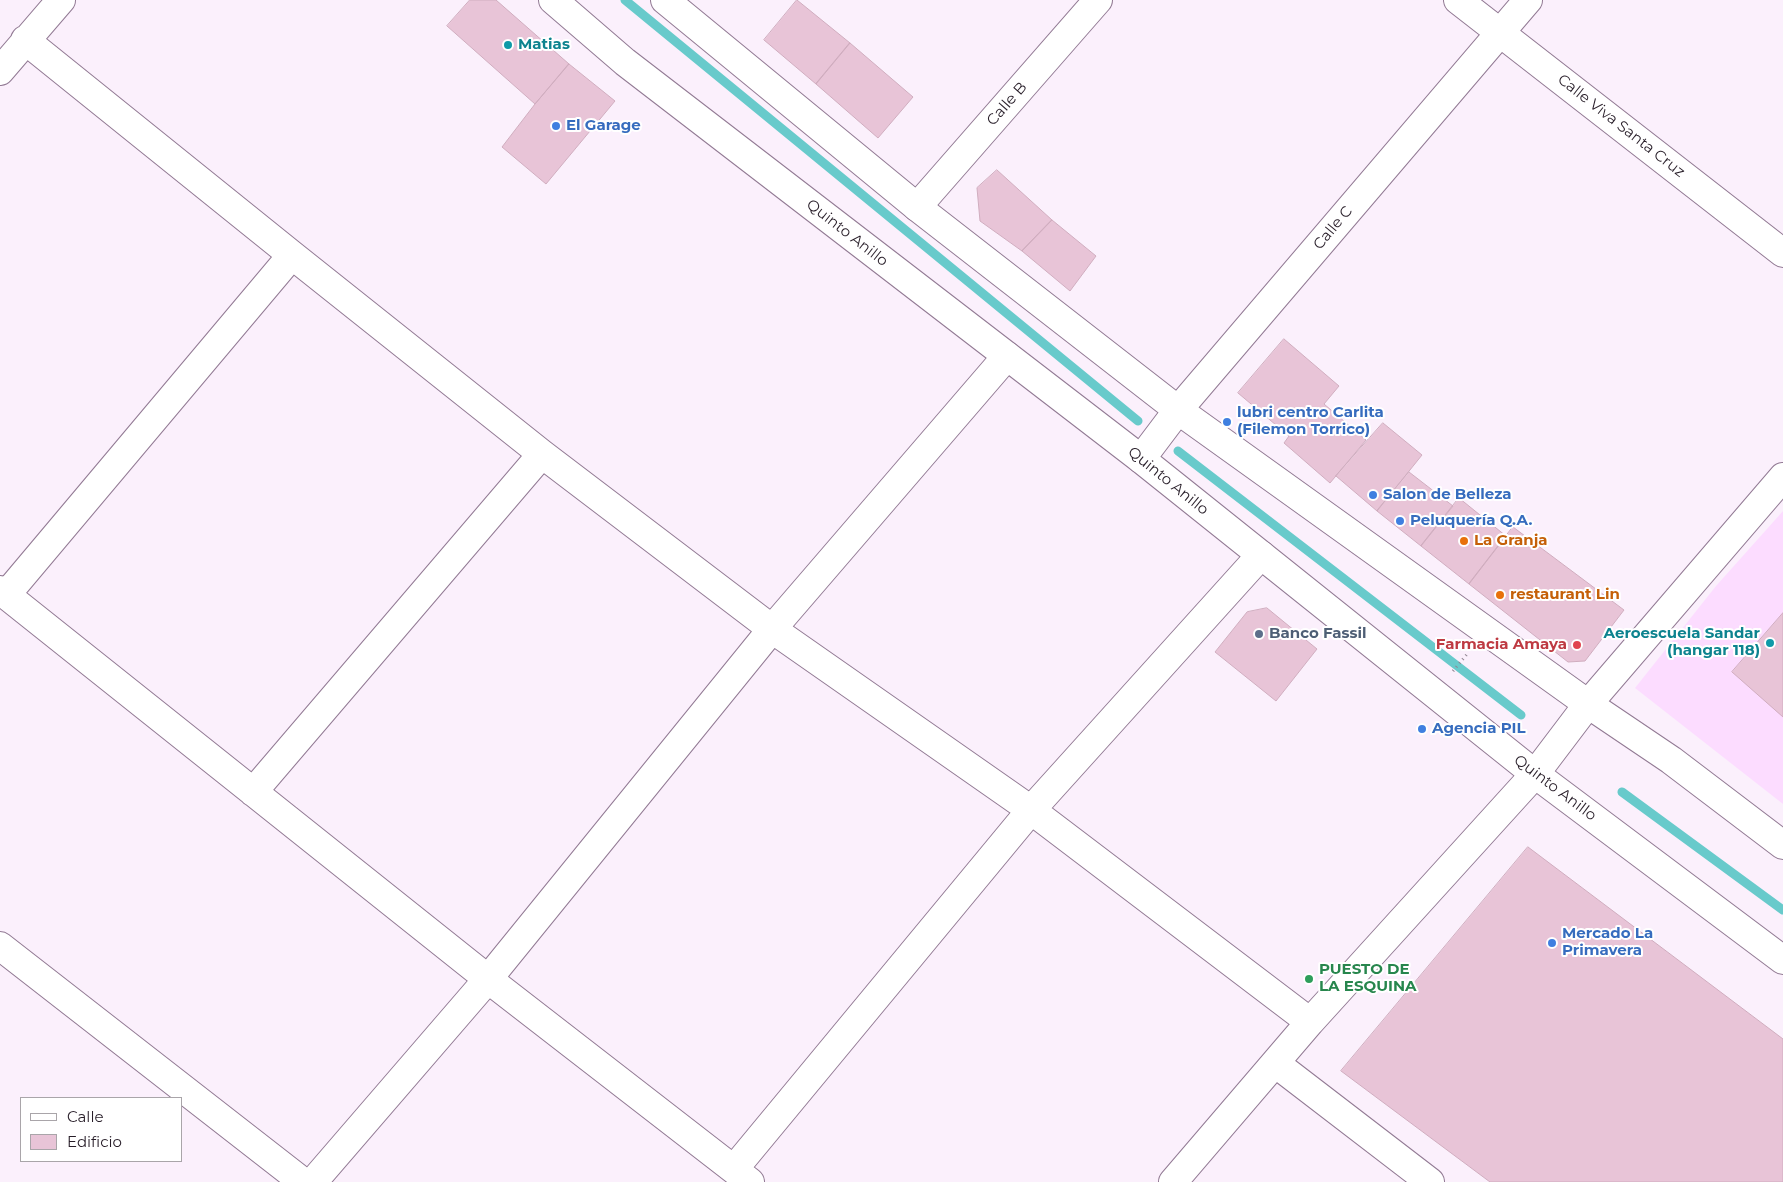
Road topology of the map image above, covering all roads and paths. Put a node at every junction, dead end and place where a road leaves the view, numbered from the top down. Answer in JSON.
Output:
{"nodes":[{"id":1,"x":553,"y":0,"type":"edge"},
{"id":2,"x":1098,"y":0,"type":"edge"},
{"id":3,"x":1458,"y":0,"type":"edge"},
{"id":4,"x":1528,"y":0,"type":"edge"},
{"id":5,"x":668,"y":1,"type":"edge"},
{"id":6,"x":50,"y":3,"type":"edge"},
{"id":7,"x":1500,"y":32,"type":"junction"},
{"id":8,"x":25,"y":40,"type":"junction"},
{"id":9,"x":0,"y":71,"type":"edge"},
{"id":10,"x":917,"y":207,"type":"junction"},
{"id":11,"x":1783,"y":253,"type":"edge"},
{"id":12,"x":292,"y":255,"type":"junction"},
{"id":13,"x":1007,"y":356,"type":"junction"},
{"id":14,"x":1178,"y":410,"type":"junction"},
{"id":15,"x":542,"y":454,"type":"junction"},
{"id":16,"x":1141,"y":459,"type":"junction"},
{"id":17,"x":1783,"y":477,"type":"edge"},
{"id":18,"x":1261,"y":555,"type":"junction"},
{"id":19,"x":3,"y":593,"type":"edge"},
{"id":20,"x":772,"y":629,"type":"junction"},
{"id":21,"x":1470,"y":650,"type":"dead end"},
{"id":22,"x":1448,"y":679,"type":"dead end"},
{"id":23,"x":1588,"y":704,"type":"junction"},
{"id":24,"x":1535,"y":774,"type":"junction"},
{"id":25,"x":253,"y":792,"type":"junction"},
{"id":26,"x":1031,"y":810,"type":"junction"},
{"id":27,"x":1783,"y":845,"type":"edge"},
{"id":28,"x":0,"y":946,"type":"edge"},
{"id":29,"x":1783,"y":960,"type":"edge"},
{"id":30,"x":488,"y":979,"type":"junction"},
{"id":31,"x":1310,"y":1022,"type":"junction"},
{"id":32,"x":1275,"y":1064,"type":"junction"},
{"id":33,"x":742,"y":1176,"type":"edge"},
{"id":34,"x":303,"y":1182,"type":"edge"},
{"id":35,"x":313,"y":1182,"type":"edge"},
{"id":36,"x":1173,"y":1182,"type":"edge"},
{"id":37,"x":1430,"y":1182,"type":"edge"}],
"edges":[{"from":1,"to":13,"type":"street","name":"Quinto Anillo"},
{"from":2,"to":10,"type":"street","name":"Calle B"},
{"from":3,"to":7,"type":"street","name":"Calle Viva Santa Cruz"},
{"from":4,"to":7,"type":"street","name":"Calle C"},
{"from":5,"to":10,"type":"street"},
{"from":6,"to":8,"type":"street"},
{"from":7,"to":11,"type":"street","name":"Calle Viva Santa Cruz"},
{"from":7,"to":14,"type":"street","name":"Calle C"},
{"from":8,"to":9,"type":"street"},
{"from":8,"to":12,"type":"street"},
{"from":10,"to":14,"type":"street"},
{"from":12,"to":15,"type":"street"},
{"from":12,"to":19,"type":"street"},
{"from":13,"to":16,"type":"street","name":"Quinto Anillo"},
{"from":13,"to":20,"type":"street"},
{"from":14,"to":16,"type":"street","name":"Calle C"},
{"from":14,"to":23,"type":"street"},
{"from":15,"to":20,"type":"street"},
{"from":15,"to":25,"type":"street"},
{"from":16,"to":18,"type":"street","name":"Quinto Anillo"},
{"from":17,"to":23,"type":"street"},
{"from":18,"to":24,"type":"street","name":"Quinto Anillo"},
{"from":18,"to":26,"type":"street"},
{"from":19,"to":25,"type":"street"},
{"from":20,"to":26,"type":"street"},
{"from":20,"to":30,"type":"street"},
{"from":21,"to":22,"type":"path"},
{"from":23,"to":24,"type":"street"},
{"from":23,"to":27,"type":"street"},
{"from":24,"to":29,"type":"street","name":"Quinto Anillo"},
{"from":24,"to":31,"type":"street"},
{"from":25,"to":30,"type":"street"},
{"from":26,"to":31,"type":"street"},
{"from":26,"to":33,"type":"street"},
{"from":28,"to":34,"type":"street"},
{"from":30,"to":33,"type":"street"},
{"from":30,"to":35,"type":"street"},
{"from":31,"to":32,"type":"street"},
{"from":32,"to":36,"type":"street"},
{"from":32,"to":37,"type":"street"}]}
